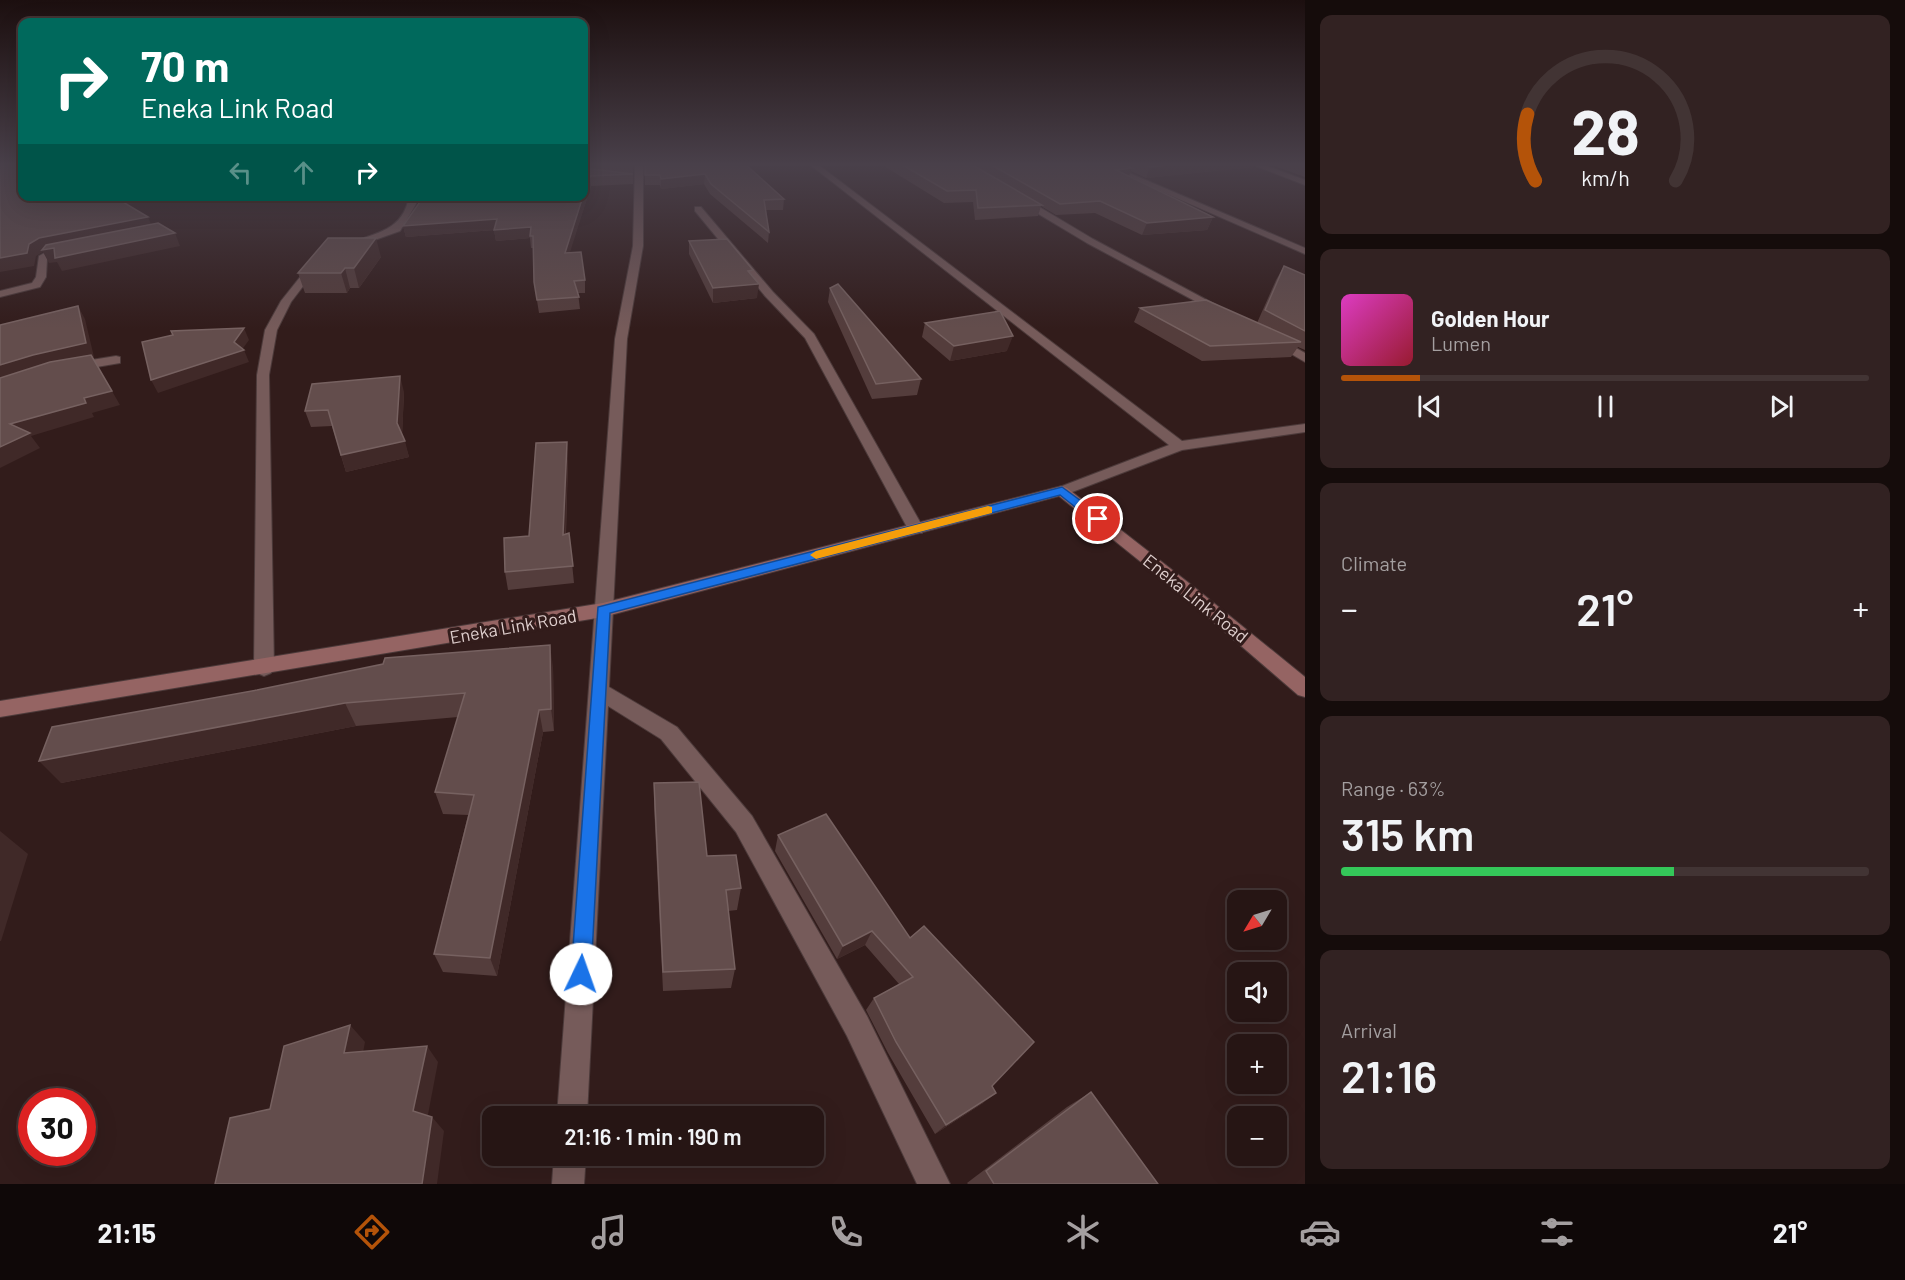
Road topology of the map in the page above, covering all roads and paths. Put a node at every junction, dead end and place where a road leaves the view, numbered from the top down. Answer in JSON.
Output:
{"nodes":[{"id":1,"x":403,"y":218,"type":"edge"},
{"id":2,"x":637,"y":218,"type":"edge"},
{"id":3,"x":706,"y":218,"type":"edge"},
{"id":4,"x":883,"y":218,"type":"edge"},
{"id":5,"x":1052,"y":218,"type":"edge"},
{"id":6,"x":1228,"y":218,"type":"edge"},
{"id":7,"x":340,"y":248,"type":"edge"},
{"id":8,"x":75,"y":249,"type":"edge"},
{"id":9,"x":1305,"y":251,"type":"edge"},
{"id":10,"x":325,"y":253,"type":"edge"},
{"id":11,"x":0,"y":294,"type":"edge"},
{"id":12,"x":1233,"y":317,"type":"edge"},
{"id":13,"x":1264,"y":334,"type":"edge"},
{"id":14,"x":1305,"y":358,"type":"edge"},
{"id":15,"x":116,"y":360,"type":"dead end"},
{"id":16,"x":62,"y":369,"type":"edge"},
{"id":17,"x":1305,"y":428,"type":"edge"},
{"id":18,"x":1179,"y":446,"type":"junction"},
{"id":19,"x":1062,"y":491,"type":"junction"},
{"id":20,"x":916,"y":529,"type":"junction"},
{"id":21,"x":603,"y":610,"type":"junction"},
{"id":22,"x":264,"y":668,"type":"junction"},
{"id":23,"x":1305,"y":689,"type":"edge"},
{"id":24,"x":598,"y":690,"type":"junction"},
{"id":25,"x":0,"y":709,"type":"edge"},
{"id":26,"x":573,"y":1106,"type":"edge"},
{"id":27,"x":569,"y":1166,"type":"edge"},
{"id":28,"x":568,"y":1184,"type":"edge"},
{"id":29,"x":934,"y":1184,"type":"edge"}],
"edges":[{"from":1,"to":7,"type":"street"},
{"from":2,"to":21,"type":"street"},
{"from":3,"to":20,"type":"street"},
{"from":4,"to":18,"type":"street"},
{"from":5,"to":12,"type":"street"},
{"from":6,"to":9,"type":"street"},
{"from":8,"to":11,"type":"street"},
{"from":10,"to":22,"type":"street"},
{"from":13,"to":14,"type":"street"},
{"from":15,"to":16,"type":"street"},
{"from":17,"to":18,"type":"street"},
{"from":18,"to":19,"type":"street"},
{"from":19,"to":20,"type":"street","name":"Eneka Link Road"},
{"from":19,"to":23,"type":"street","name":"Eneka Link Road"},
{"from":20,"to":21,"type":"street","name":"Eneka Link Road"},
{"from":21,"to":22,"type":"street","name":"Eneka Link Road"},
{"from":21,"to":24,"type":"street"},
{"from":22,"to":25,"type":"street","name":"Eneka Link Road"},
{"from":24,"to":26,"type":"street"},
{"from":24,"to":29,"type":"street"},
{"from":27,"to":28,"type":"street"}]}
